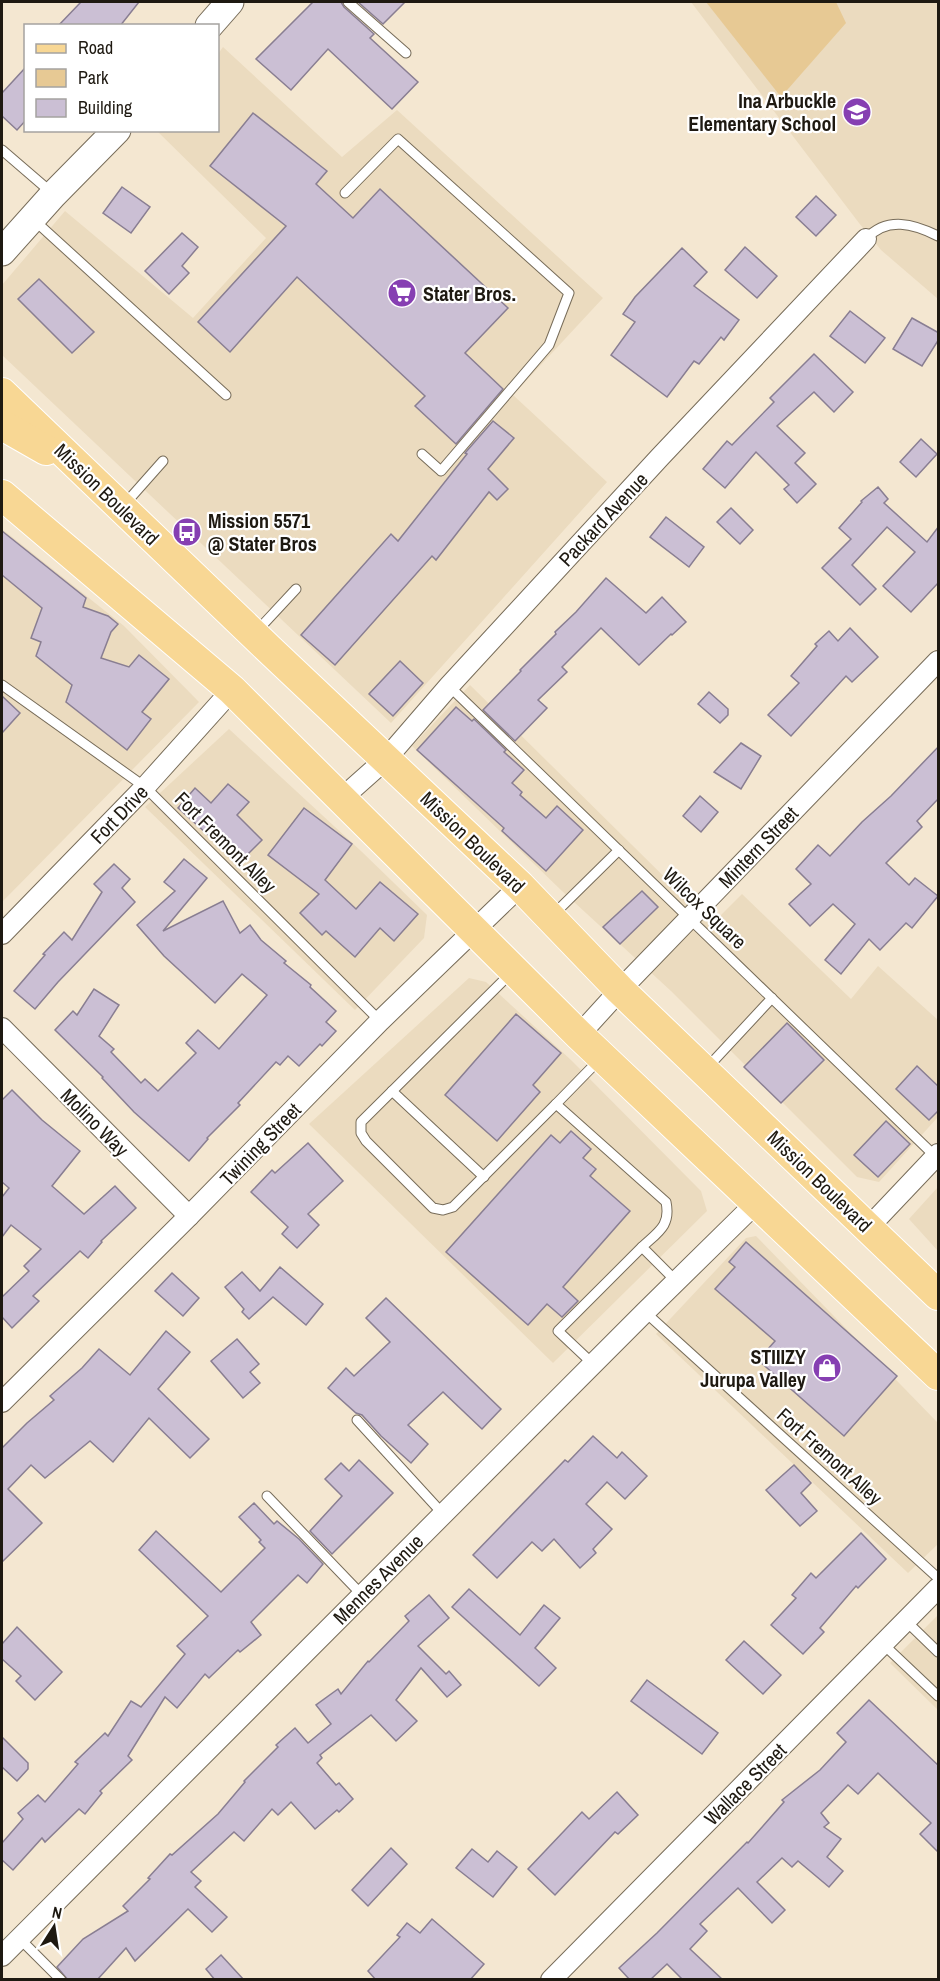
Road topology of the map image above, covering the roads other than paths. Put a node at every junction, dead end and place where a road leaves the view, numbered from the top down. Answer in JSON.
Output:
{"nodes":[{"id":1,"x":230,"y":2,"type":"edge"},
{"id":2,"x":348,"y":2,"type":"edge"},
{"id":3,"x":211,"y":24,"type":"edge"},
{"id":4,"x":405,"y":53,"type":"dead end"},
{"id":5,"x":115,"y":132,"type":"edge"},
{"id":6,"x":2,"y":150,"type":"edge"},
{"id":7,"x":345,"y":193,"type":"dead end"},
{"id":8,"x":53,"y":195,"type":"junction"},
{"id":9,"x":32,"y":218,"type":"junction"},
{"id":10,"x":939,"y":236,"type":"edge"},
{"id":11,"x":866,"y":239,"type":"joint"},
{"id":12,"x":2,"y":252,"type":"edge"},
{"id":13,"x":2,"y":393,"type":"edge"},
{"id":14,"x":226,"y":395,"type":"dead end"},
{"id":15,"x":2,"y":425,"type":"edge"},
{"id":16,"x":422,"y":454,"type":"dead end"},
{"id":17,"x":163,"y":461,"type":"dead end"},
{"id":18,"x":80,"y":469,"type":"junction"},
{"id":19,"x":2,"y":495,"type":"edge"},
{"id":20,"x":122,"y":507,"type":"junction"},
{"id":21,"x":296,"y":590,"type":"dead end"},
{"id":22,"x":253,"y":634,"type":"junction"},
{"id":23,"x":939,"y":661,"type":"edge"},
{"id":24,"x":2,"y":686,"type":"edge"},
{"id":25,"x":448,"y":686,"type":"junction"},
{"id":26,"x":232,"y":690,"type":"junction"},
{"id":27,"x":386,"y":759,"type":"junction"},
{"id":28,"x":145,"y":787,"type":"junction"},
{"id":29,"x":341,"y":799,"type":"junction"},
{"id":30,"x":619,"y":850,"type":"junction"},
{"id":31,"x":520,"y":886,"type":"junction"},
{"id":32,"x":689,"y":917,"type":"junction"},
{"id":33,"x":550,"y":918,"type":"junction"},
{"id":34,"x":473,"y":930,"type":"junction"},
{"id":35,"x":2,"y":934,"type":"edge"},
{"id":36,"x":514,"y":971,"type":"junction"},
{"id":37,"x":620,"y":990,"type":"junction"},
{"id":38,"x":772,"y":998,"type":"junction"},
{"id":39,"x":380,"y":1021,"type":"junction"},
{"id":40,"x":2,"y":1028,"type":"edge"},
{"id":41,"x":579,"y":1035,"type":"junction"},
{"id":42,"x":602,"y":1057,"type":"junction"},
{"id":43,"x":704,"y":1071,"type":"junction"},
{"id":44,"x":392,"y":1091,"type":"junction"},
{"id":45,"x":556,"y":1104,"type":"junction"},
{"id":46,"x":937,"y":1155,"type":"edge"},
{"id":47,"x":484,"y":1177,"type":"junction"},
{"id":48,"x":756,"y":1203,"type":"junction"},
{"id":49,"x":189,"y":1216,"type":"junction"},
{"id":50,"x":868,"y":1228,"type":"junction"},
{"id":51,"x":642,"y":1247,"type":"junction"},
{"id":52,"x":676,"y":1281,"type":"junction"},
{"id":53,"x":939,"y":1295,"type":"edge"},
{"id":54,"x":645,"y":1312,"type":"junction"},
{"id":55,"x":593,"y":1364,"type":"junction"},
{"id":56,"x":939,"y":1376,"type":"edge"},
{"id":57,"x":2,"y":1401,"type":"edge"},
{"id":58,"x":357,"y":1420,"type":"dead end"},
{"id":59,"x":267,"y":1496,"type":"dead end"},
{"id":60,"x":443,"y":1514,"type":"junction"},
{"id":61,"x":939,"y":1578,"type":"edge"},
{"id":62,"x":939,"y":1588,"type":"edge"},
{"id":63,"x":362,"y":1595,"type":"junction"},
{"id":64,"x":906,"y":1621,"type":"junction"},
{"id":65,"x":883,"y":1644,"type":"junction"},
{"id":66,"x":939,"y":1652,"type":"edge"},
{"id":67,"x":939,"y":1696,"type":"edge"},
{"id":68,"x":19,"y":1938,"type":"junction"},
{"id":69,"x":2,"y":1956,"type":"edge"},
{"id":70,"x":61,"y":1980,"type":"edge"},
{"id":71,"x":551,"y":1980,"type":"edge"}],
"edges":[{"from":1,"to":3,"type":"main road"},
{"from":2,"to":4,"type":"lane"},
{"from":5,"to":8,"type":"main road"},
{"from":6,"to":8,"type":"lane"},
{"from":7,"to":16,"type":"lane"},
{"from":8,"to":9,"type":"main road"},
{"from":9,"to":12,"type":"main road"},
{"from":9,"to":14,"type":"lane"},
{"from":10,"to":11,"type":"lane"},
{"from":11,"to":25,"type":"street","name":"Packard Avenue"},
{"from":13,"to":18,"type":"main road","name":"Mission Boulevard"},
{"from":15,"to":18,"type":"main road"},
{"from":17,"to":20,"type":"lane"},
{"from":18,"to":20,"type":"main road","name":"Mission Boulevard"},
{"from":19,"to":26,"type":"main road"},
{"from":20,"to":22,"type":"main road","name":"Mission Boulevard"},
{"from":21,"to":22,"type":"lane"},
{"from":22,"to":27,"type":"main road","name":"Mission Boulevard"},
{"from":23,"to":32,"type":"street","name":"Mintern Street"},
{"from":24,"to":28,"type":"lane","name":"Fort Fremont Alley"},
{"from":25,"to":27,"type":"street","name":"Packard Avenue"},
{"from":25,"to":30,"type":"lane","name":"Wilcox Square"},
{"from":26,"to":28,"type":"street","name":"Fort Drive"},
{"from":26,"to":29,"type":"main road"},
{"from":27,"to":29,"type":"street","name":"Packard Avenue"},
{"from":27,"to":31,"type":"main road","name":"Mission Boulevard"},
{"from":28,"to":35,"type":"street","name":"Fort Drive"},
{"from":28,"to":39,"type":"lane","name":"Fort Fremont Alley"},
{"from":29,"to":34,"type":"main road"},
{"from":30,"to":32,"type":"lane","name":"Wilcox Square"},
{"from":30,"to":33,"type":"lane"},
{"from":31,"to":33,"type":"main road","name":"Mission Boulevard"},
{"from":31,"to":34,"type":"street","name":"Twining Street"},
{"from":32,"to":37,"type":"street","name":"Mintern Street"},
{"from":32,"to":38,"type":"lane","name":"Wilcox Square"},
{"from":33,"to":37,"type":"main road","name":"Mission Boulevard"},
{"from":34,"to":36,"type":"main road"},
{"from":34,"to":39,"type":"street","name":"Twining Street"},
{"from":36,"to":41,"type":"main road"},
{"from":36,"to":44,"type":"lane"},
{"from":37,"to":41,"type":"street","name":"Mintern Street"},
{"from":37,"to":43,"type":"main road","name":"Mission Boulevard"},
{"from":38,"to":43,"type":"lane"},
{"from":38,"to":46,"type":"lane","name":"Wilcox Square"},
{"from":39,"to":49,"type":"street","name":"Twining Street"},
{"from":40,"to":49,"type":"street","name":"Molino Way"},
{"from":41,"to":42,"type":"main road"},
{"from":42,"to":45,"type":"lane"},
{"from":42,"to":48,"type":"main road"},
{"from":43,"to":50,"type":"main road","name":"Mission Boulevard"},
{"from":44,"to":47,"type":"lane"},
{"from":44,"to":47,"type":"lane"},
{"from":45,"to":47,"type":"lane"},
{"from":45,"to":51,"type":"lane"},
{"from":46,"to":50,"type":"street"},
{"from":48,"to":52,"type":"street","name":"Mennes Avenue"},
{"from":48,"to":56,"type":"main road"},
{"from":49,"to":57,"type":"street","name":"Twining Street"},
{"from":50,"to":53,"type":"main road","name":"Mission Boulevard"},
{"from":51,"to":52,"type":"lane"},
{"from":51,"to":55,"type":"lane"},
{"from":52,"to":54,"type":"street","name":"Mennes Avenue"},
{"from":54,"to":55,"type":"street","name":"Mennes Avenue"},
{"from":54,"to":61,"type":"lane","name":"Fort Fremont Alley"},
{"from":55,"to":60,"type":"street","name":"Mennes Avenue"},
{"from":58,"to":60,"type":"lane"},
{"from":59,"to":63,"type":"lane"},
{"from":60,"to":63,"type":"street","name":"Mennes Avenue"},
{"from":62,"to":64,"type":"street","name":"Wallace Street"},
{"from":63,"to":68,"type":"street","name":"Mennes Avenue"},
{"from":64,"to":65,"type":"street","name":"Wallace Street"},
{"from":64,"to":66,"type":"lane"},
{"from":65,"to":67,"type":"lane"},
{"from":65,"to":71,"type":"street","name":"Wallace Street"},
{"from":68,"to":69,"type":"street","name":"Mennes Avenue"},
{"from":68,"to":70,"type":"lane"}]}
